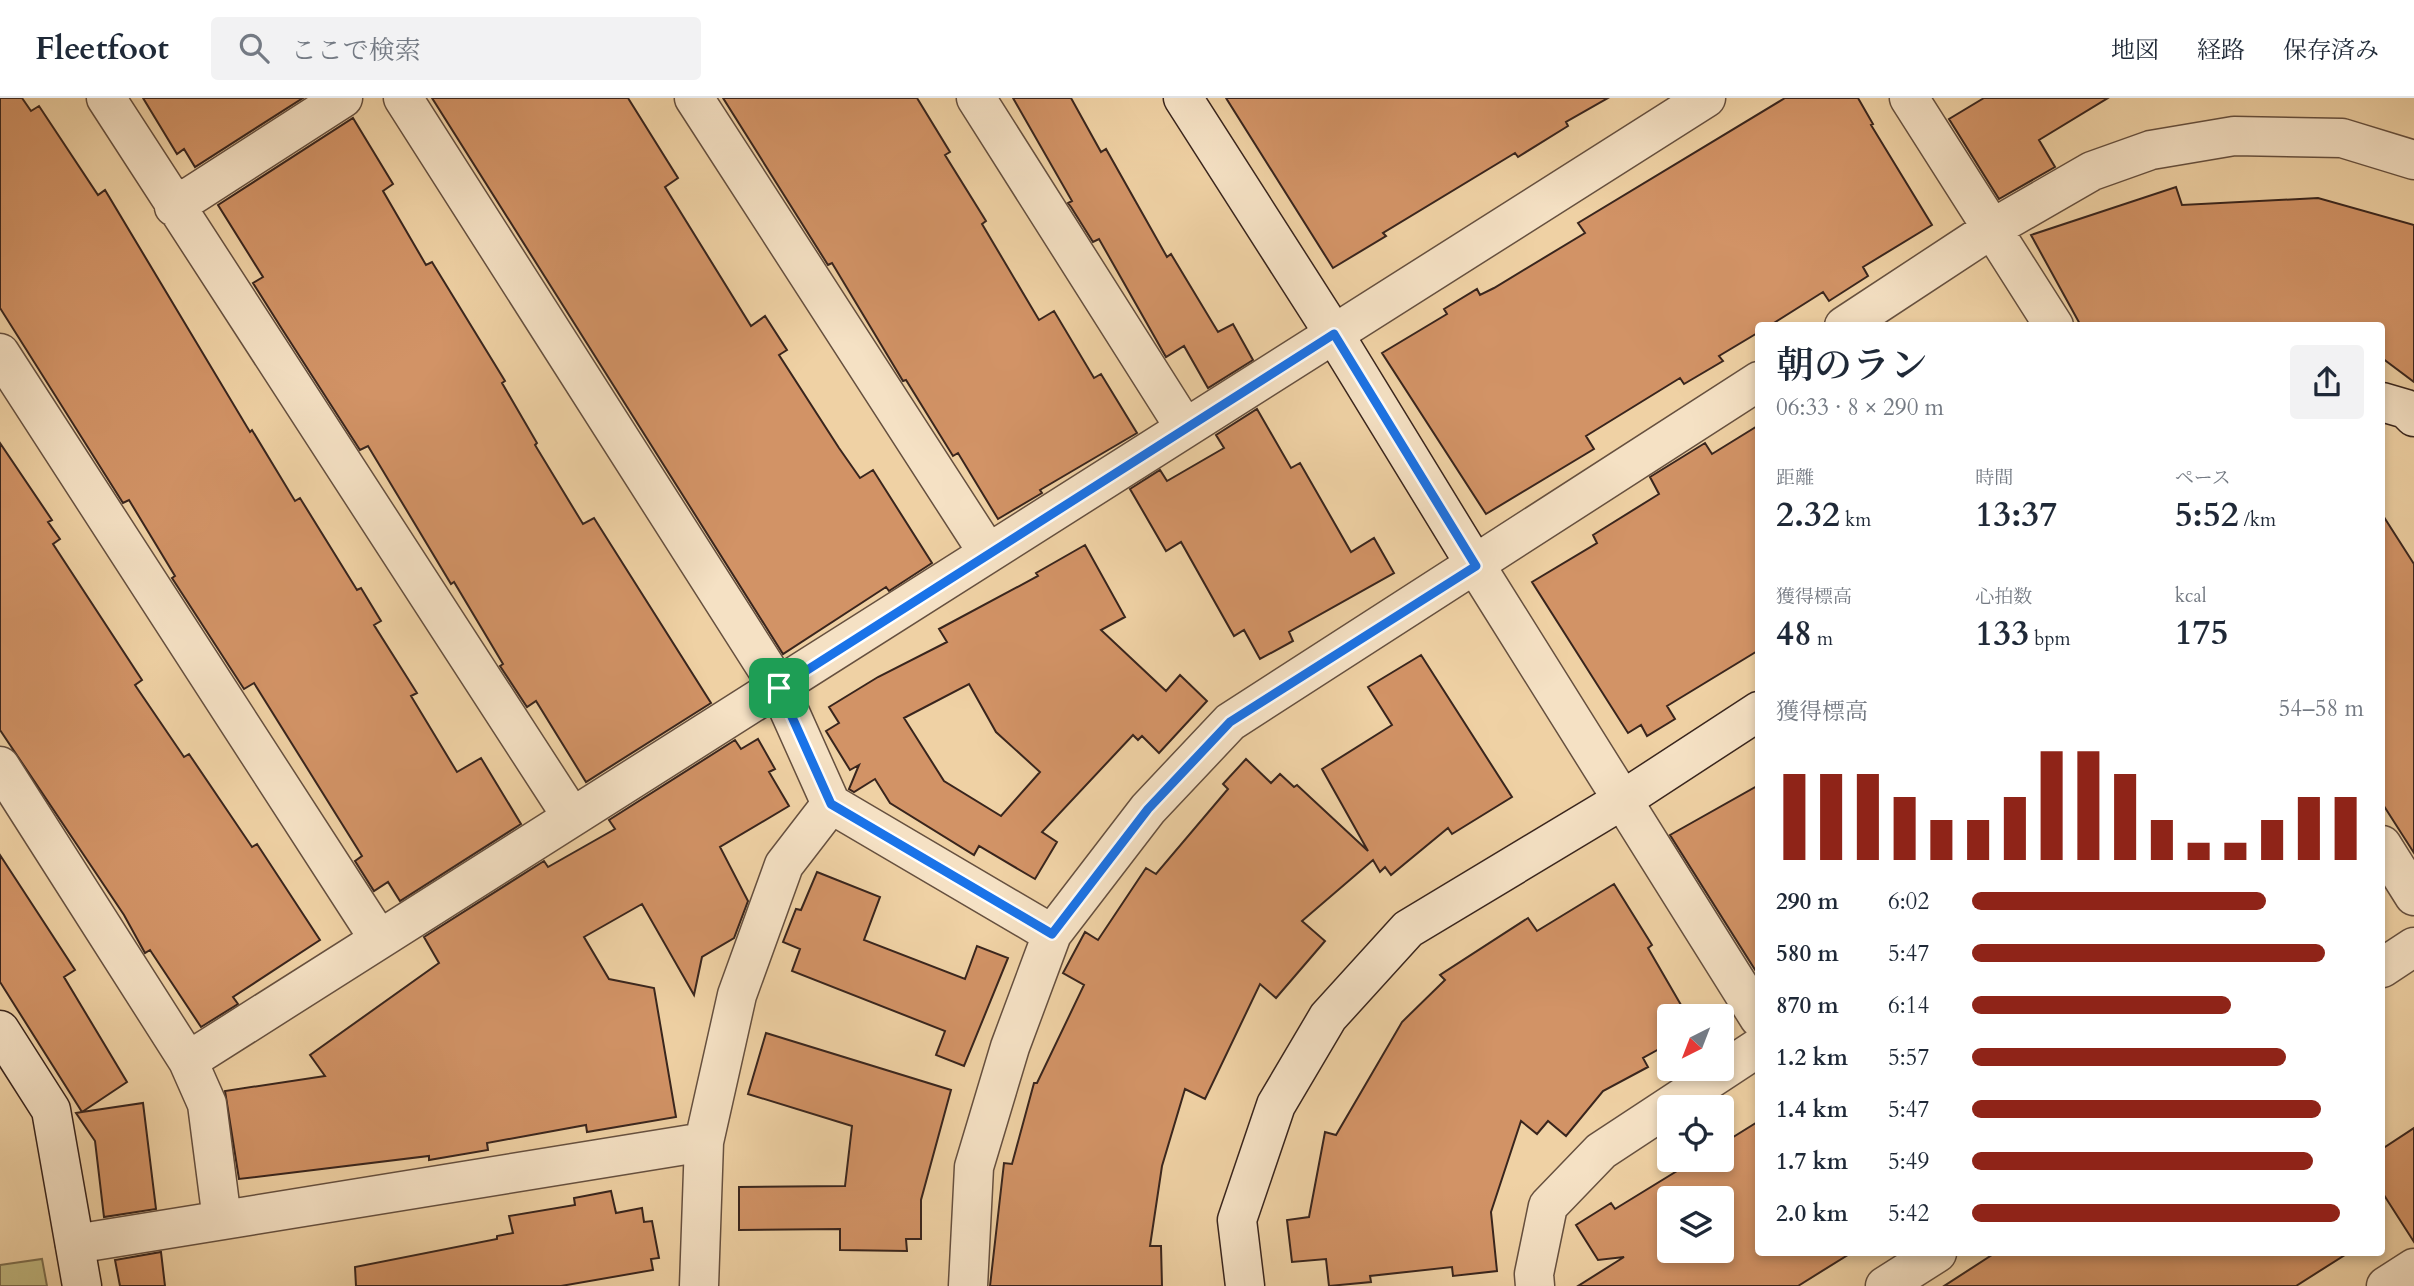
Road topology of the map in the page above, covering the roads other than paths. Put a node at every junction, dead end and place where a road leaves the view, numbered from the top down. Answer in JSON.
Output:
{"nodes":[{"id":1,"x":106,"y":98,"type":"edge"},
{"id":2,"x":343,"y":98,"type":"edge"},
{"id":3,"x":403,"y":98,"type":"edge"},
{"id":4,"x":694,"y":98,"type":"edge"},
{"id":5,"x":976,"y":98,"type":"edge"},
{"id":6,"x":1183,"y":98,"type":"edge"},
{"id":7,"x":1706,"y":98,"type":"edge"},
{"id":8,"x":1909,"y":98,"type":"edge"},
{"id":9,"x":2414,"y":160,"type":"edge"},
{"id":10,"x":174,"y":207,"type":"junction"},
{"id":11,"x":1993,"y":228,"type":"junction"},
{"id":12,"x":1850,"y":322,"type":"edge"},
{"id":13,"x":2052,"y":322,"type":"edge"},
{"id":14,"x":1334,"y":334,"type":"junction"},
{"id":15,"x":0,"y":353,"type":"edge"},
{"id":16,"x":1755,"y":384,"type":"edge"},
{"id":17,"x":2385,"y":403,"type":"edge"},
{"id":18,"x":2414,"y":417,"type":"edge"},
{"id":19,"x":1185,"y":428,"type":"junction"},
{"id":20,"x":988,"y":553,"type":"junction"},
{"id":21,"x":1476,"y":566,"type":"junction"},
{"id":22,"x":779,"y":688,"type":"junction"},
{"id":23,"x":1755,"y":714,"type":"edge"},
{"id":24,"x":0,"y":766,"type":"edge"},
{"id":25,"x":1624,"y":799,"type":"junction"},
{"id":26,"x":831,"y":804,"type":"junction"},
{"id":27,"x":572,"y":817,"type":"junction"},
{"id":28,"x":2385,"y":850,"type":"edge"},
{"id":29,"x":2414,"y":896,"type":"edge"},
{"id":30,"x":1052,"y":934,"type":"junction"},
{"id":31,"x":379,"y":939,"type":"junction"},
{"id":32,"x":2414,"y":947,"type":"edge"},
{"id":33,"x":2385,"y":966,"type":"edge"},
{"id":34,"x":1755,"y":1012,"type":"edge"},
{"id":35,"x":0,"y":1030,"type":"edge"},
{"id":36,"x":1755,"y":1050,"type":"edge"},
{"id":37,"x":188,"y":1061,"type":"junction"},
{"id":38,"x":704,"y":1142,"type":"junction"},
{"id":39,"x":222,"y":1220,"type":"junction"},
{"id":40,"x":75,"y":1244,"type":"junction"},
{"id":41,"x":1927,"y":1264,"type":"edge"},
{"id":42,"x":2414,"y":1268,"type":"edge"},
{"id":43,"x":82,"y":1286,"type":"edge"},
{"id":44,"x":699,"y":1286,"type":"edge"},
{"id":45,"x":968,"y":1286,"type":"edge"},
{"id":46,"x":1245,"y":1286,"type":"edge"},
{"id":47,"x":1535,"y":1286,"type":"edge"},
{"id":48,"x":1885,"y":1286,"type":"edge"},
{"id":49,"x":2386,"y":1286,"type":"edge"}],
"edges":[{"from":1,"to":10,"type":"street"},
{"from":2,"to":10,"type":"street"},
{"from":3,"to":22,"type":"street"},
{"from":4,"to":20,"type":"street"},
{"from":5,"to":19,"type":"street"},
{"from":6,"to":14,"type":"street"},
{"from":7,"to":14,"type":"street"},
{"from":8,"to":11,"type":"street"},
{"from":9,"to":11,"type":"street"},
{"from":10,"to":27,"type":"street"},
{"from":11,"to":12,"type":"street"},
{"from":11,"to":13,"type":"street"},
{"from":14,"to":19,"type":"street"},
{"from":14,"to":21,"type":"street"},
{"from":15,"to":31,"type":"street"},
{"from":16,"to":21,"type":"street"},
{"from":17,"to":18,"type":"street"},
{"from":19,"to":20,"type":"street"},
{"from":20,"to":22,"type":"street"},
{"from":21,"to":25,"type":"street"},
{"from":21,"to":30,"type":"street"},
{"from":22,"to":26,"type":"street"},
{"from":22,"to":27,"type":"street"},
{"from":23,"to":25,"type":"street"},
{"from":24,"to":37,"type":"street"},
{"from":25,"to":34,"type":"street"},
{"from":25,"to":46,"type":"street"},
{"from":26,"to":30,"type":"street"},
{"from":26,"to":38,"type":"street"},
{"from":27,"to":31,"type":"street"},
{"from":28,"to":29,"type":"street"},
{"from":30,"to":45,"type":"street"},
{"from":31,"to":37,"type":"street"},
{"from":32,"to":33,"type":"street"},
{"from":35,"to":40,"type":"street"},
{"from":36,"to":47,"type":"street"},
{"from":37,"to":39,"type":"street"},
{"from":38,"to":39,"type":"street"},
{"from":38,"to":44,"type":"street"},
{"from":39,"to":40,"type":"street"},
{"from":40,"to":43,"type":"street"},
{"from":41,"to":48,"type":"street"},
{"from":42,"to":49,"type":"street"}]}
